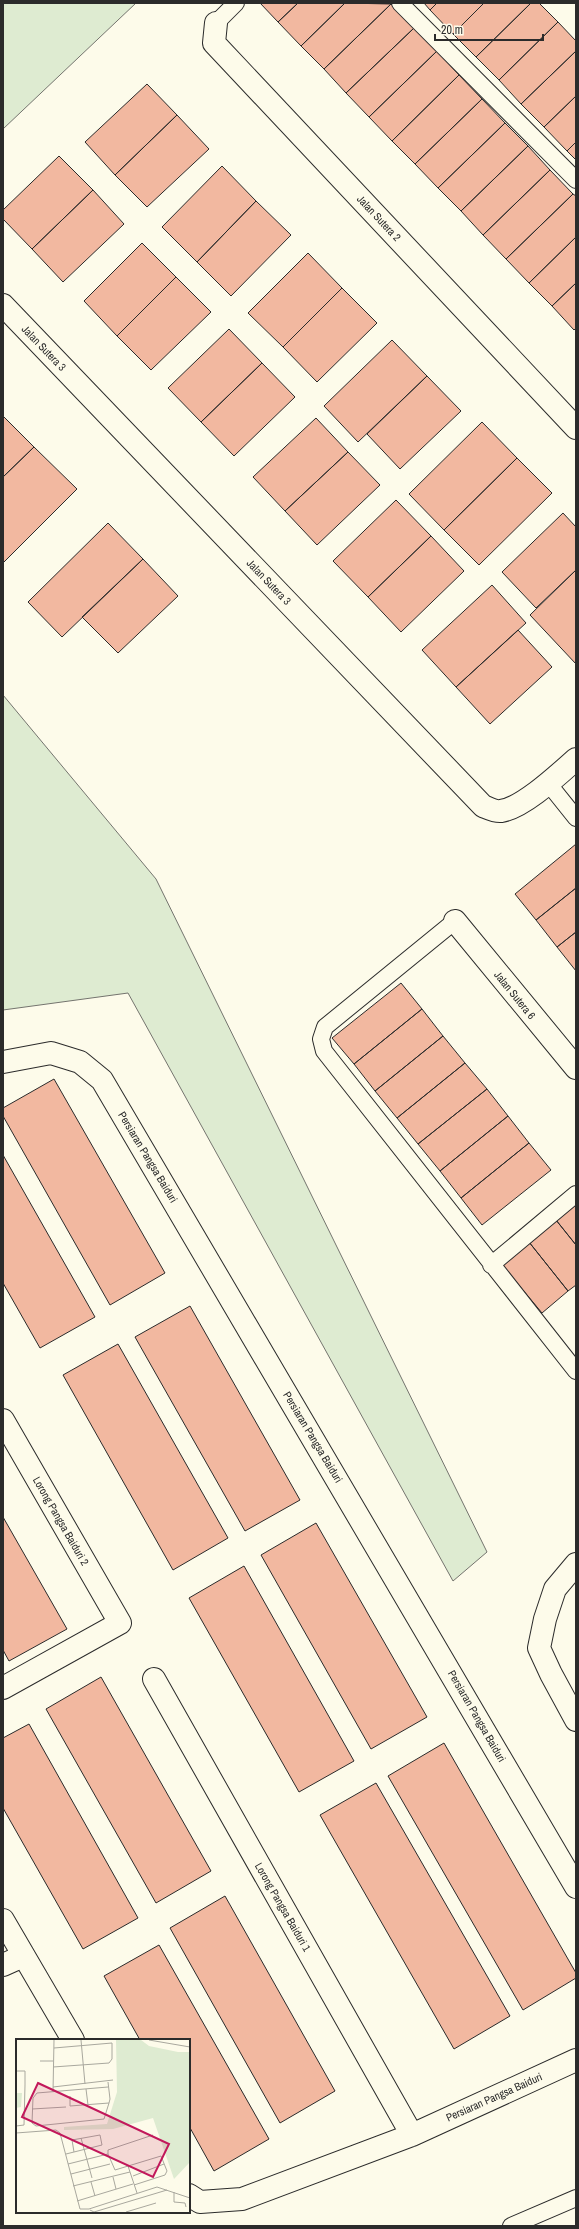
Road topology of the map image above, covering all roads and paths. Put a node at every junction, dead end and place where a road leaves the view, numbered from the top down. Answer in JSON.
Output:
{"nodes":[{"id":1,"x":236,"y":3,"type":"edge"},
{"id":2,"x":400,"y":3,"type":"edge"},
{"id":3,"x":216,"y":23,"type":"joint"},
{"id":4,"x":576,"y":180,"type":"edge"},
{"id":5,"x":3,"y":305,"type":"edge"},
{"id":6,"x":576,"y":428,"type":"edge"},
{"id":7,"x":576,"y":759,"type":"edge"},
{"id":8,"x":548,"y":783,"type":"junction"},
{"id":9,"x":576,"y":818,"type":"edge"},
{"id":10,"x":455,"y":921,"type":"joint"},
{"id":11,"x":3,"y":1062,"type":"edge"},
{"id":12,"x":576,"y":1068,"type":"edge"},
{"id":13,"x":576,"y":1194,"type":"edge"},
{"id":14,"x":491,"y":1265,"type":"junction"},
{"id":15,"x":576,"y":1371,"type":"edge"},
{"id":16,"x":3,"y":1420,"type":"edge"},
{"id":17,"x":574,"y":1566,"type":"edge"},
{"id":18,"x":154,"y":1679,"type":"dead end"},
{"id":19,"x":3,"y":1688,"type":"edge"},
{"id":20,"x":576,"y":1720,"type":"edge"},
{"id":21,"x":576,"y":1887,"type":"edge"},
{"id":22,"x":3,"y":1920,"type":"edge"},
{"id":23,"x":23,"y":1956,"type":"junction"},
{"id":24,"x":3,"y":1965,"type":"edge"},
{"id":25,"x":72,"y":2039,"type":"edge"},
{"id":26,"x":576,"y":2060,"type":"edge"},
{"id":27,"x":412,"y":2134,"type":"junction"},
{"id":28,"x":190,"y":2196,"type":"edge"},
{"id":29,"x":576,"y":2198,"type":"edge"},
{"id":30,"x":511,"y":2226,"type":"edge"}],
"edges":[{"from":1,"to":3,"type":"lane","name":"Jalan Sutera 2"},
{"from":2,"to":4,"type":"lane"},
{"from":3,"to":6,"type":"street","name":"Jalan Sutera 2"},
{"from":5,"to":8,"type":"street","name":"Jalan Sutera 3"},
{"from":7,"to":8,"type":"street"},
{"from":8,"to":9,"type":"lane"},
{"from":10,"to":12,"type":"street","name":"Jalan Sutera 6"},
{"from":10,"to":14,"type":"lane"},
{"from":11,"to":21,"type":"street","name":"Persiaran Pangsa Baiduri"},
{"from":13,"to":14,"type":"lane"},
{"from":14,"to":15,"type":"lane"},
{"from":16,"to":19,"type":"street","name":"Lorong Pangsa Baiduri 2"},
{"from":17,"to":20,"type":"street"},
{"from":18,"to":27,"type":"street","name":"Lorong Pangsa Baiduri 1"},
{"from":22,"to":23,"type":"street"},
{"from":23,"to":24,"type":"street"},
{"from":23,"to":25,"type":"street"},
{"from":26,"to":27,"type":"street","name":"Persiaran Pangsa Baiduri"},
{"from":27,"to":28,"type":"street","name":"Persiaran Pangsa Baiduri"},
{"from":29,"to":30,"type":"lane"}]}
